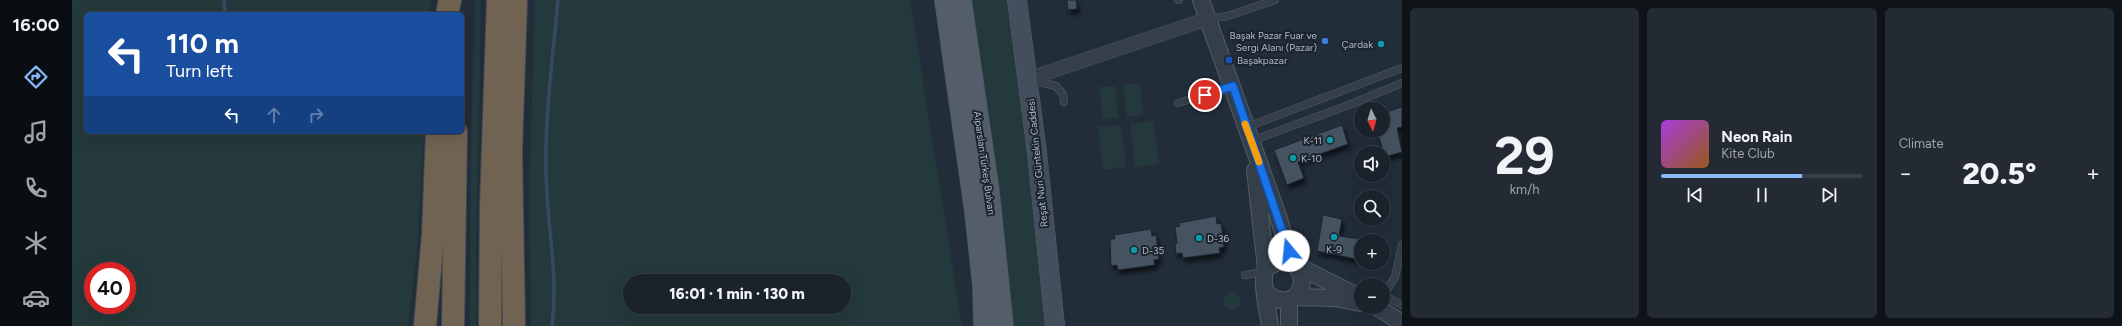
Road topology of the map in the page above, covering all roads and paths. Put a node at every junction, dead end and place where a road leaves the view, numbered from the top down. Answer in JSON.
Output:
{"nodes":[{"id":1,"x":450,"y":0,"type":"edge"},
{"id":2,"x":460,"y":0,"type":"edge"},
{"id":3,"x":498,"y":0,"type":"edge"},
{"id":4,"x":516,"y":0,"type":"edge"},
{"id":5,"x":944,"y":0,"type":"edge"},
{"id":6,"x":962,"y":0,"type":"edge"},
{"id":7,"x":1017,"y":0,"type":"edge"},
{"id":8,"x":1201,"y":0,"type":"edge"},
{"id":9,"x":1275,"y":0,"type":"edge"},
{"id":10,"x":447,"y":12,"type":"edge"},
{"id":11,"x":459,"y":12,"type":"edge"},
{"id":12,"x":1208,"y":19,"type":"junction"},
{"id":13,"x":1402,"y":68,"type":"edge"},
{"id":14,"x":1028,"y":79,"type":"junction"},
{"id":15,"x":1402,"y":83,"type":"edge"},
{"id":16,"x":1233,"y":86,"type":"junction"},
{"id":17,"x":1064,"y":102,"type":"dead end"},
{"id":18,"x":1178,"y":103,"type":"dead end"},
{"id":19,"x":436,"y":134,"type":"edge"},
{"id":20,"x":456,"y":134,"type":"edge"},
{"id":21,"x":1249,"y":134,"type":"junction"},
{"id":22,"x":1402,"y":245,"type":"edge"},
{"id":23,"x":1295,"y":265,"type":"junction"},
{"id":24,"x":1264,"y":270,"type":"junction"},
{"id":25,"x":1246,"y":275,"type":"dead end"},
{"id":26,"x":1390,"y":285,"type":"edge"},
{"id":27,"x":1266,"y":292,"type":"junction"},
{"id":28,"x":1354,"y":294,"type":"edge"},
{"id":29,"x":1292,"y":298,"type":"junction"},
{"id":30,"x":1390,"y":299,"type":"edge"},
{"id":31,"x":1354,"y":302,"type":"edge"},
{"id":32,"x":1402,"y":305,"type":"edge"},
{"id":33,"x":1388,"y":314,"type":"edge"},
{"id":34,"x":1402,"y":323,"type":"edge"},
{"id":35,"x":425,"y":326,"type":"edge"},
{"id":36,"x":453,"y":326,"type":"edge"},
{"id":37,"x":490,"y":326,"type":"edge"},
{"id":38,"x":514,"y":326,"type":"edge"},
{"id":39,"x":984,"y":326,"type":"edge"},
{"id":40,"x":1003,"y":326,"type":"edge"},
{"id":41,"x":1055,"y":326,"type":"edge"},
{"id":42,"x":1270,"y":326,"type":"edge"},
{"id":43,"x":1289,"y":326,"type":"edge"}],
"edges":[{"from":1,"to":10,"type":"highway"},
{"from":2,"to":11,"type":"highway"},
{"from":3,"to":37,"type":"highway"},
{"from":4,"to":38,"type":"highway"},
{"from":5,"to":39,"type":"main road","name":"Alparslan Türkeş Bulvarı"},
{"from":6,"to":40,"type":"main road","name":"Alparslan Türkeş Bulvarı"},
{"from":7,"to":14,"type":"main road","name":"Reşat Nuri Güntekin Caddesi"},
{"from":8,"to":12,"type":"street"},
{"from":9,"to":12,"type":"lane"},
{"from":12,"to":14,"type":"street"},
{"from":12,"to":16,"type":"street"},
{"from":13,"to":21,"type":"lane"},
{"from":14,"to":17,"type":"lane"},
{"from":14,"to":41,"type":"main road","name":"Reşat Nuri Güntekin Caddesi"},
{"from":15,"to":21,"type":"lane"},
{"from":16,"to":18,"type":"lane"},
{"from":16,"to":21,"type":"street"},
{"from":19,"to":35,"type":"highway"},
{"from":20,"to":36,"type":"highway"},
{"from":21,"to":23,"type":"street"},
{"from":21,"to":24,"type":"street"},
{"from":22,"to":26,"type":"lane"},
{"from":23,"to":24,"type":"street"},
{"from":23,"to":28,"type":"street"},
{"from":23,"to":29,"type":"street"},
{"from":24,"to":25,"type":"lane"},
{"from":24,"to":27,"type":"street"},
{"from":27,"to":29,"type":"street"},
{"from":27,"to":42,"type":"street"},
{"from":29,"to":31,"type":"street"},
{"from":29,"to":43,"type":"street"},
{"from":30,"to":32,"type":"lane"},
{"from":33,"to":34,"type":"street"}]}
